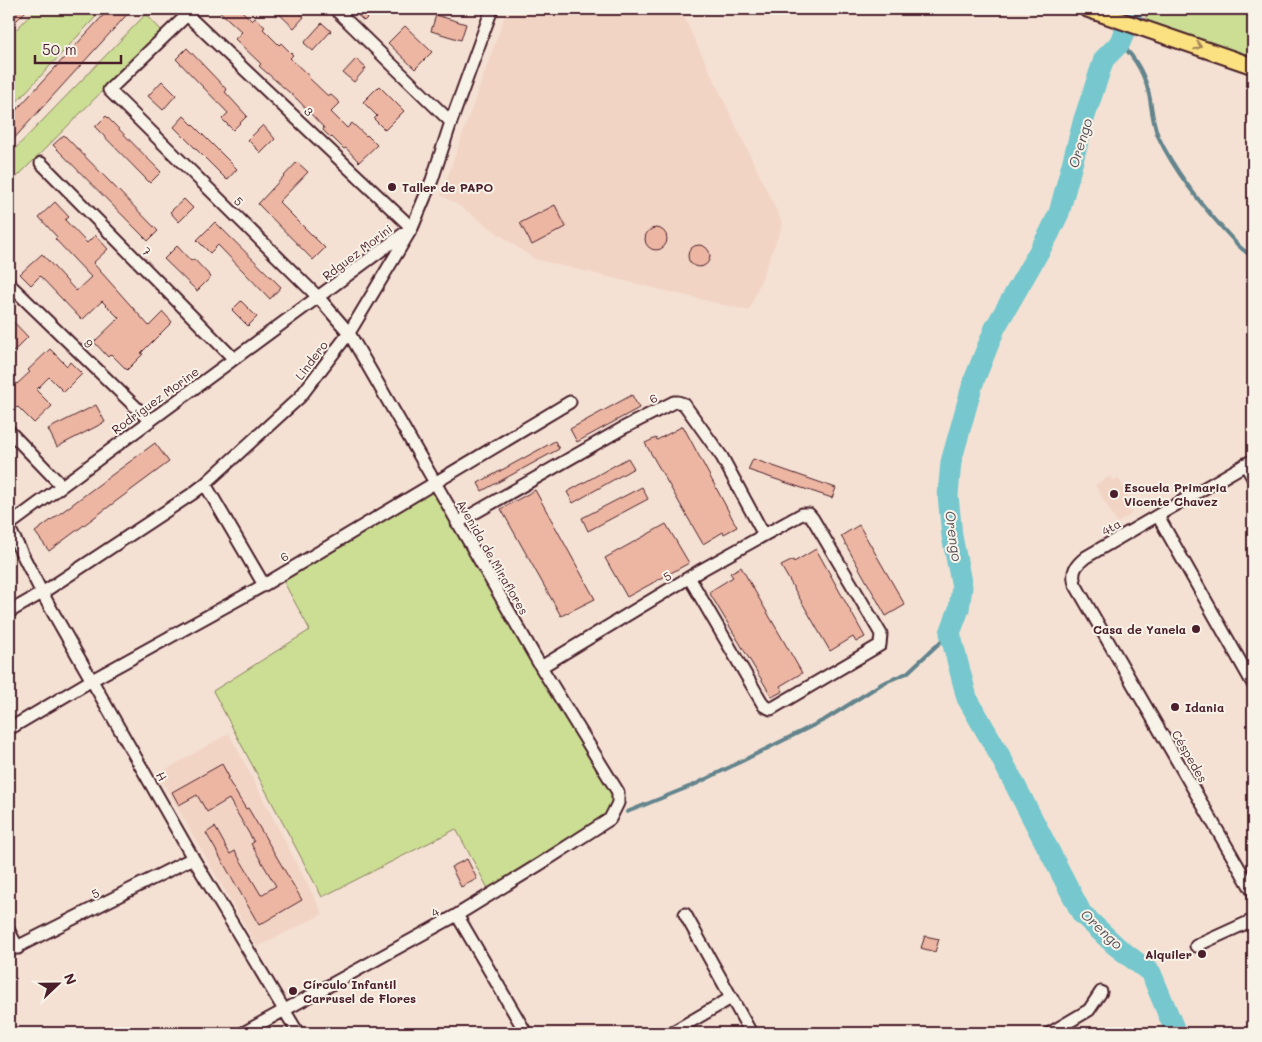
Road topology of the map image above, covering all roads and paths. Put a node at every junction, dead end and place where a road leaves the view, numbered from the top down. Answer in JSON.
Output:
{"nodes":[{"id":1,"x":335,"y":9,"type":"edge"},
{"id":2,"x":492,"y":9,"type":"edge"},
{"id":3,"x":1091,"y":10,"type":"edge"},
{"id":4,"x":187,"y":15,"type":"joint"},
{"id":5,"x":1253,"y":66,"type":"edge"},
{"id":6,"x":451,"y":122,"type":"junction"},
{"id":7,"x":41,"y":163,"type":"dead end"},
{"id":8,"x":412,"y":228,"type":"junction"},
{"id":9,"x":9,"y":284,"type":"edge"},
{"id":10,"x":319,"y":298,"type":"junction"},
{"id":11,"x":349,"y":333,"type":"junction"},
{"id":12,"x":234,"y":359,"type":"junction"},
{"id":13,"x":570,"y":402,"type":"dead end"},
{"id":14,"x":150,"y":421,"type":"junction"},
{"id":15,"x":9,"y":431,"type":"edge"},
{"id":16,"x":1249,"y":462,"type":"edge"},
{"id":17,"x":1253,"y":478,"type":"edge"},
{"id":18,"x":204,"y":484,"type":"junction"},
{"id":19,"x":435,"y":484,"type":"junction"},
{"id":20,"x":62,"y":486,"type":"junction"},
{"id":21,"x":1158,"y":516,"type":"junction"},
{"id":22,"x":458,"y":523,"type":"junction"},
{"id":23,"x":9,"y":527,"type":"edge"},
{"id":24,"x":764,"y":535,"type":"junction"},
{"id":25,"x":1086,"y":558,"type":"joint"},
{"id":26,"x":690,"y":579,"type":"junction"},
{"id":27,"x":264,"y":585,"type":"junction"},
{"id":28,"x":42,"y":593,"type":"junction"},
{"id":29,"x":9,"y":612,"type":"edge"},
{"id":30,"x":541,"y":667,"type":"junction"},
{"id":31,"x":92,"y":680,"type":"junction"},
{"id":32,"x":1253,"y":684,"type":"edge"},
{"id":33,"x":9,"y":729,"type":"edge"},
{"id":34,"x":618,"y":792,"type":"joint"},
{"id":35,"x":193,"y":858,"type":"junction"},
{"id":36,"x":1253,"y":892,"type":"edge"},
{"id":37,"x":685,"y":914,"type":"dead end"},
{"id":38,"x":457,"y":915,"type":"junction"},
{"id":39,"x":1253,"y":920,"type":"edge"},
{"id":40,"x":9,"y":931,"type":"edge"},
{"id":41,"x":1196,"y":946,"type":"dead end"},
{"id":42,"x":13,"y":949,"type":"edge"},
{"id":43,"x":1101,"y":992,"type":"dead end"},
{"id":44,"x":731,"y":998,"type":"junction"},
{"id":45,"x":284,"y":1010,"type":"junction"},
{"id":46,"x":243,"y":1033,"type":"edge"},
{"id":47,"x":298,"y":1033,"type":"edge"},
{"id":48,"x":526,"y":1033,"type":"edge"},
{"id":49,"x":671,"y":1033,"type":"edge"},
{"id":50,"x":751,"y":1033,"type":"edge"},
{"id":51,"x":1050,"y":1033,"type":"edge"}],
"edges":[{"from":1,"to":6,"type":"street"},
{"from":2,"to":6,"type":"street","name":"Lindero"},
{"from":3,"to":5,"type":"main road","one_way":true},
{"from":4,"to":8,"type":"street","name":"3"},
{"from":4,"to":10,"type":"street","name":"5"},
{"from":6,"to":8,"type":"street","name":"Lindero"},
{"from":7,"to":12,"type":"street","name":"7"},
{"from":8,"to":10,"type":"street","name":"Rdguez Morini"},
{"from":8,"to":11,"type":"street","name":"Lindero"},
{"from":9,"to":14,"type":"street","name":"9"},
{"from":10,"to":11,"type":"street","name":"5"},
{"from":10,"to":12,"type":"street","name":"Rodríguez Morine"},
{"from":11,"to":18,"type":"street","name":"Lindero"},
{"from":11,"to":19,"type":"street","name":"Avenida de Miraflores"},
{"from":12,"to":14,"type":"street","name":"Rodríguez Morine"},
{"from":13,"to":19,"type":"street","name":"6"},
{"from":14,"to":20,"type":"street","name":"Rodríguez Morine"},
{"from":15,"to":20,"type":"street"},
{"from":16,"to":17,"type":"street"},
{"from":16,"to":21,"type":"street","name":"4ta"},
{"from":18,"to":27,"type":"street"},
{"from":18,"to":28,"type":"street","name":"Lindero"},
{"from":19,"to":22,"type":"street","name":"Avenida de Miraflores"},
{"from":19,"to":27,"type":"street","name":"6"},
{"from":20,"to":23,"type":"street","name":"Rodríguez Morine"},
{"from":21,"to":25,"type":"street","name":"4ta"},
{"from":21,"to":32,"type":"street"},
{"from":22,"to":24,"type":"street","name":"6"},
{"from":22,"to":30,"type":"street","name":"Avenida de Miraflores"},
{"from":23,"to":28,"type":"street","name":"H"},
{"from":24,"to":26,"type":"street","name":"5"},
{"from":24,"to":26,"type":"street","name":"5"},
{"from":25,"to":36,"type":"street","name":"Céspedes"},
{"from":26,"to":30,"type":"street","name":"5"},
{"from":27,"to":31,"type":"street","name":"6"},
{"from":28,"to":29,"type":"street","name":"Lindero"},
{"from":28,"to":31,"type":"street","name":"H"},
{"from":30,"to":34,"type":"street","name":"Avenida de Miraflores"},
{"from":31,"to":33,"type":"street","name":"6"},
{"from":31,"to":35,"type":"street","name":"H"},
{"from":34,"to":38,"type":"street","name":"4"},
{"from":35,"to":42,"type":"street","name":"5"},
{"from":35,"to":45,"type":"street","name":"H"},
{"from":37,"to":44,"type":"street"},
{"from":38,"to":45,"type":"street","name":"4"},
{"from":38,"to":48,"type":"street"},
{"from":39,"to":41,"type":"street"},
{"from":40,"to":42,"type":"street"},
{"from":43,"to":51,"type":"street"},
{"from":44,"to":49,"type":"street"},
{"from":44,"to":50,"type":"street"},
{"from":45,"to":46,"type":"street","name":"4"},
{"from":45,"to":47,"type":"street","name":"H"}]}
